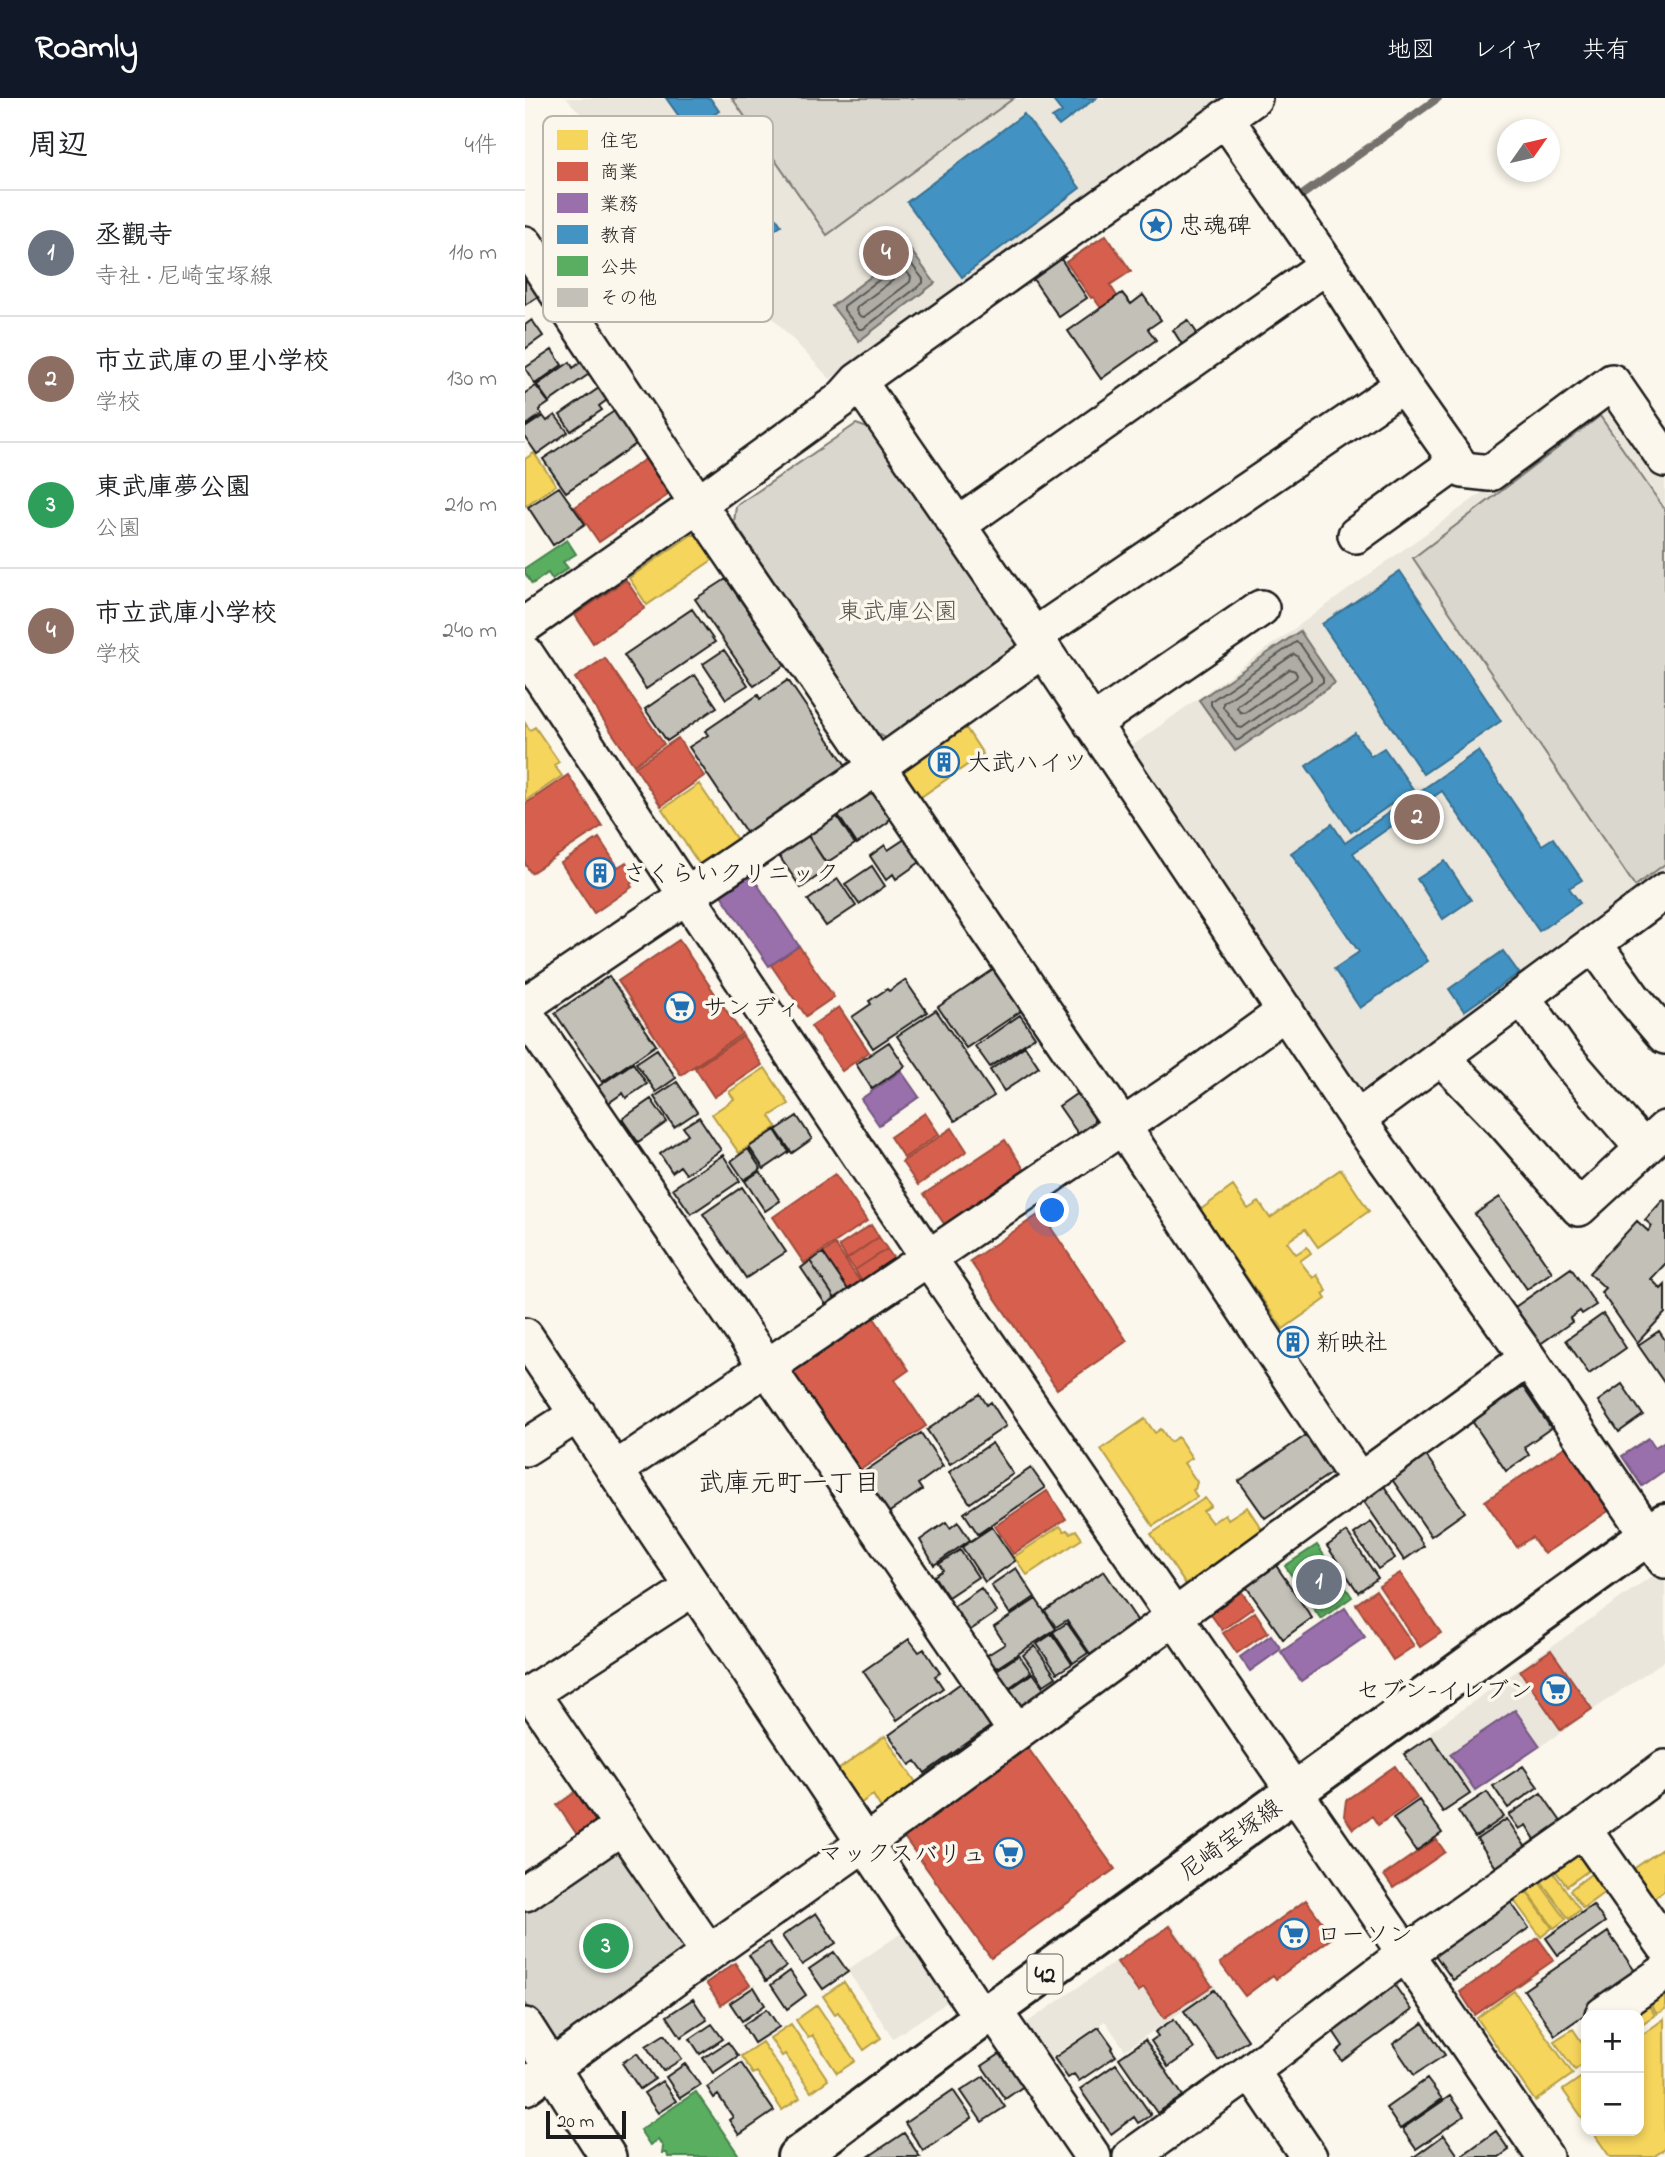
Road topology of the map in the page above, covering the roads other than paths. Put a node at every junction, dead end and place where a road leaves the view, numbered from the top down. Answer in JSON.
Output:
{"nodes":[{"id":1,"x":1254,"y":98,"type":"edge"},
{"id":2,"x":1225,"y":118,"type":"junction"},
{"id":3,"x":525,"y":244,"type":"edge"},
{"id":4,"x":1327,"y":265,"type":"junction"},
{"id":5,"x":543,"y":271,"type":"edge"},
{"id":6,"x":577,"y":322,"type":"edge"},
{"id":7,"x":858,"y":381,"type":"junction"},
{"id":8,"x":1403,"y":385,"type":"junction"},
{"id":9,"x":1665,"y":459,"type":"edge"},
{"id":10,"x":1457,"y":461,"type":"junction"},
{"id":11,"x":698,"y":504,"type":"junction"},
{"id":12,"x":958,"y":525,"type":"junction"},
{"id":13,"x":1356,"y":534,"type":"dead end"},
{"id":14,"x":1261,"y":608,"type":"dead end"},
{"id":15,"x":525,"y":625,"type":"edge"},
{"id":16,"x":1038,"y":643,"type":"junction"},
{"id":17,"x":525,"y":653,"type":"edge"},
{"id":18,"x":1093,"y":724,"type":"junction"},
{"id":19,"x":877,"y":767,"type":"junction"},
{"id":20,"x":1665,"y":891,"type":"edge"},
{"id":21,"x":686,"y":895,"type":"junction"},
{"id":22,"x":1594,"y":944,"type":"junction"},
{"id":23,"x":1522,"y":997,"type":"junction"},
{"id":24,"x":525,"y":1004,"type":"edge"},
{"id":25,"x":1286,"y":1011,"type":"junction"},
{"id":26,"x":525,"y":1013,"type":"edge"},
{"id":27,"x":1665,"y":1037,"type":"edge"},
{"id":28,"x":1441,"y":1057,"type":"junction"},
{"id":29,"x":1357,"y":1119,"type":"junction"},
{"id":30,"x":1123,"y":1127,"type":"junction"},
{"id":31,"x":1654,"y":1138,"type":"edge"},
{"id":32,"x":929,"y":1259,"type":"junction"},
{"id":33,"x":525,"y":1336,"type":"edge"},
{"id":34,"x":1528,"y":1358,"type":"junction"},
{"id":35,"x":768,"y":1366,"type":"junction"},
{"id":36,"x":578,"y":1414,"type":"junction"},
{"id":37,"x":525,"y":1448,"type":"edge"},
{"id":38,"x":615,"y":1470,"type":"junction"},
{"id":39,"x":1359,"y":1481,"type":"junction"},
{"id":40,"x":1659,"y":1539,"type":"edge"},
{"id":41,"x":692,"y":1588,"type":"junction"},
{"id":42,"x":1174,"y":1616,"type":"junction"},
{"id":43,"x":528,"y":1695,"type":"edge"},
{"id":44,"x":1016,"y":1731,"type":"junction"},
{"id":45,"x":1665,"y":1769,"type":"edge"},
{"id":46,"x":1293,"y":1792,"type":"junction"},
{"id":47,"x":622,"y":1826,"type":"junction"},
{"id":48,"x":1583,"y":1829,"type":"junction"},
{"id":49,"x":865,"y":1843,"type":"junction"},
{"id":50,"x":525,"y":1892,"type":"edge"},
{"id":51,"x":1665,"y":1945,"type":"edge"},
{"id":52,"x":709,"y":1953,"type":"junction"},
{"id":53,"x":1405,"y":1954,"type":"junction"},
{"id":54,"x":1665,"y":1972,"type":"edge"},
{"id":55,"x":1610,"y":2010,"type":"edge"},
{"id":56,"x":988,"y":2015,"type":"junction"},
{"id":57,"x":525,"y":2026,"type":"edge"},
{"id":58,"x":1251,"y":2071,"type":"junction"},
{"id":59,"x":539,"y":2077,"type":"edge"},
{"id":60,"x":807,"y":2154,"type":"edge"},
{"id":61,"x":608,"y":2157,"type":"edge"},
{"id":62,"x":1093,"y":2157,"type":"edge"},
{"id":63,"x":1131,"y":2157,"type":"edge"},
{"id":64,"x":1309,"y":2157,"type":"edge"},
{"id":65,"x":1545,"y":2157,"type":"edge"}],
"edges":[{"from":1,"to":2,"type":"street"},
{"from":2,"to":4,"type":"street"},
{"from":2,"to":7,"type":"street"},
{"from":3,"to":5,"type":"street"},
{"from":4,"to":8,"type":"street"},
{"from":4,"to":12,"type":"street"},
{"from":6,"to":11,"type":"street"},
{"from":7,"to":11,"type":"street"},
{"from":7,"to":12,"type":"street"},
{"from":8,"to":10,"type":"street"},
{"from":8,"to":16,"type":"street"},
{"from":9,"to":10,"type":"street"},
{"from":10,"to":13,"type":"street"},
{"from":11,"to":15,"type":"street"},
{"from":11,"to":19,"type":"street"},
{"from":12,"to":16,"type":"street"},
{"from":14,"to":18,"type":"street"},
{"from":16,"to":18,"type":"street"},
{"from":16,"to":19,"type":"street"},
{"from":17,"to":21,"type":"street"},
{"from":18,"to":25,"type":"street"},
{"from":19,"to":21,"type":"street"},
{"from":19,"to":30,"type":"street"},
{"from":20,"to":22,"type":"street"},
{"from":21,"to":24,"type":"street"},
{"from":21,"to":32,"type":"street"},
{"from":22,"to":23,"type":"street"},
{"from":22,"to":27,"type":"street"},
{"from":23,"to":28,"type":"street"},
{"from":23,"to":31,"type":"street"},
{"from":25,"to":29,"type":"street"},
{"from":25,"to":30,"type":"street"},
{"from":26,"to":35,"type":"street"},
{"from":28,"to":29,"type":"street"},
{"from":28,"to":31,"type":"street"},
{"from":29,"to":34,"type":"street"},
{"from":30,"to":32,"type":"street"},
{"from":30,"to":39,"type":"street"},
{"from":32,"to":35,"type":"street"},
{"from":32,"to":42,"type":"street"},
{"from":33,"to":36,"type":"street"},
{"from":34,"to":39,"type":"street"},
{"from":34,"to":40,"type":"street"},
{"from":35,"to":38,"type":"street"},
{"from":35,"to":44,"type":"street"},
{"from":36,"to":37,"type":"street"},
{"from":36,"to":38,"type":"street"},
{"from":38,"to":41,"type":"street"},
{"from":39,"to":42,"type":"street"},
{"from":40,"to":46,"type":"main road","name":"尼崎宝塚線","number":"42"},
{"from":41,"to":43,"type":"street"},
{"from":41,"to":49,"type":"street"},
{"from":42,"to":44,"type":"street"},
{"from":42,"to":46,"type":"street"},
{"from":43,"to":47,"type":"street"},
{"from":44,"to":49,"type":"street"},
{"from":45,"to":48,"type":"street"},
{"from":46,"to":53,"type":"street"},
{"from":46,"to":56,"type":"main road","name":"尼崎宝塚線","number":"42"},
{"from":47,"to":50,"type":"street"},
{"from":47,"to":52,"type":"street"},
{"from":48,"to":51,"type":"street"},
{"from":48,"to":53,"type":"street"},
{"from":49,"to":52,"type":"street"},
{"from":49,"to":56,"type":"street"},
{"from":52,"to":59,"type":"street"},
{"from":53,"to":58,"type":"street"},
{"from":53,"to":65,"type":"street"},
{"from":54,"to":55,"type":"street"},
{"from":56,"to":60,"type":"main road","name":"尼崎宝塚線","number":"42"},
{"from":56,"to":62,"type":"street"},
{"from":57,"to":59,"type":"street"},
{"from":58,"to":63,"type":"street"},
{"from":58,"to":64,"type":"street"},
{"from":59,"to":61,"type":"street"}]}
